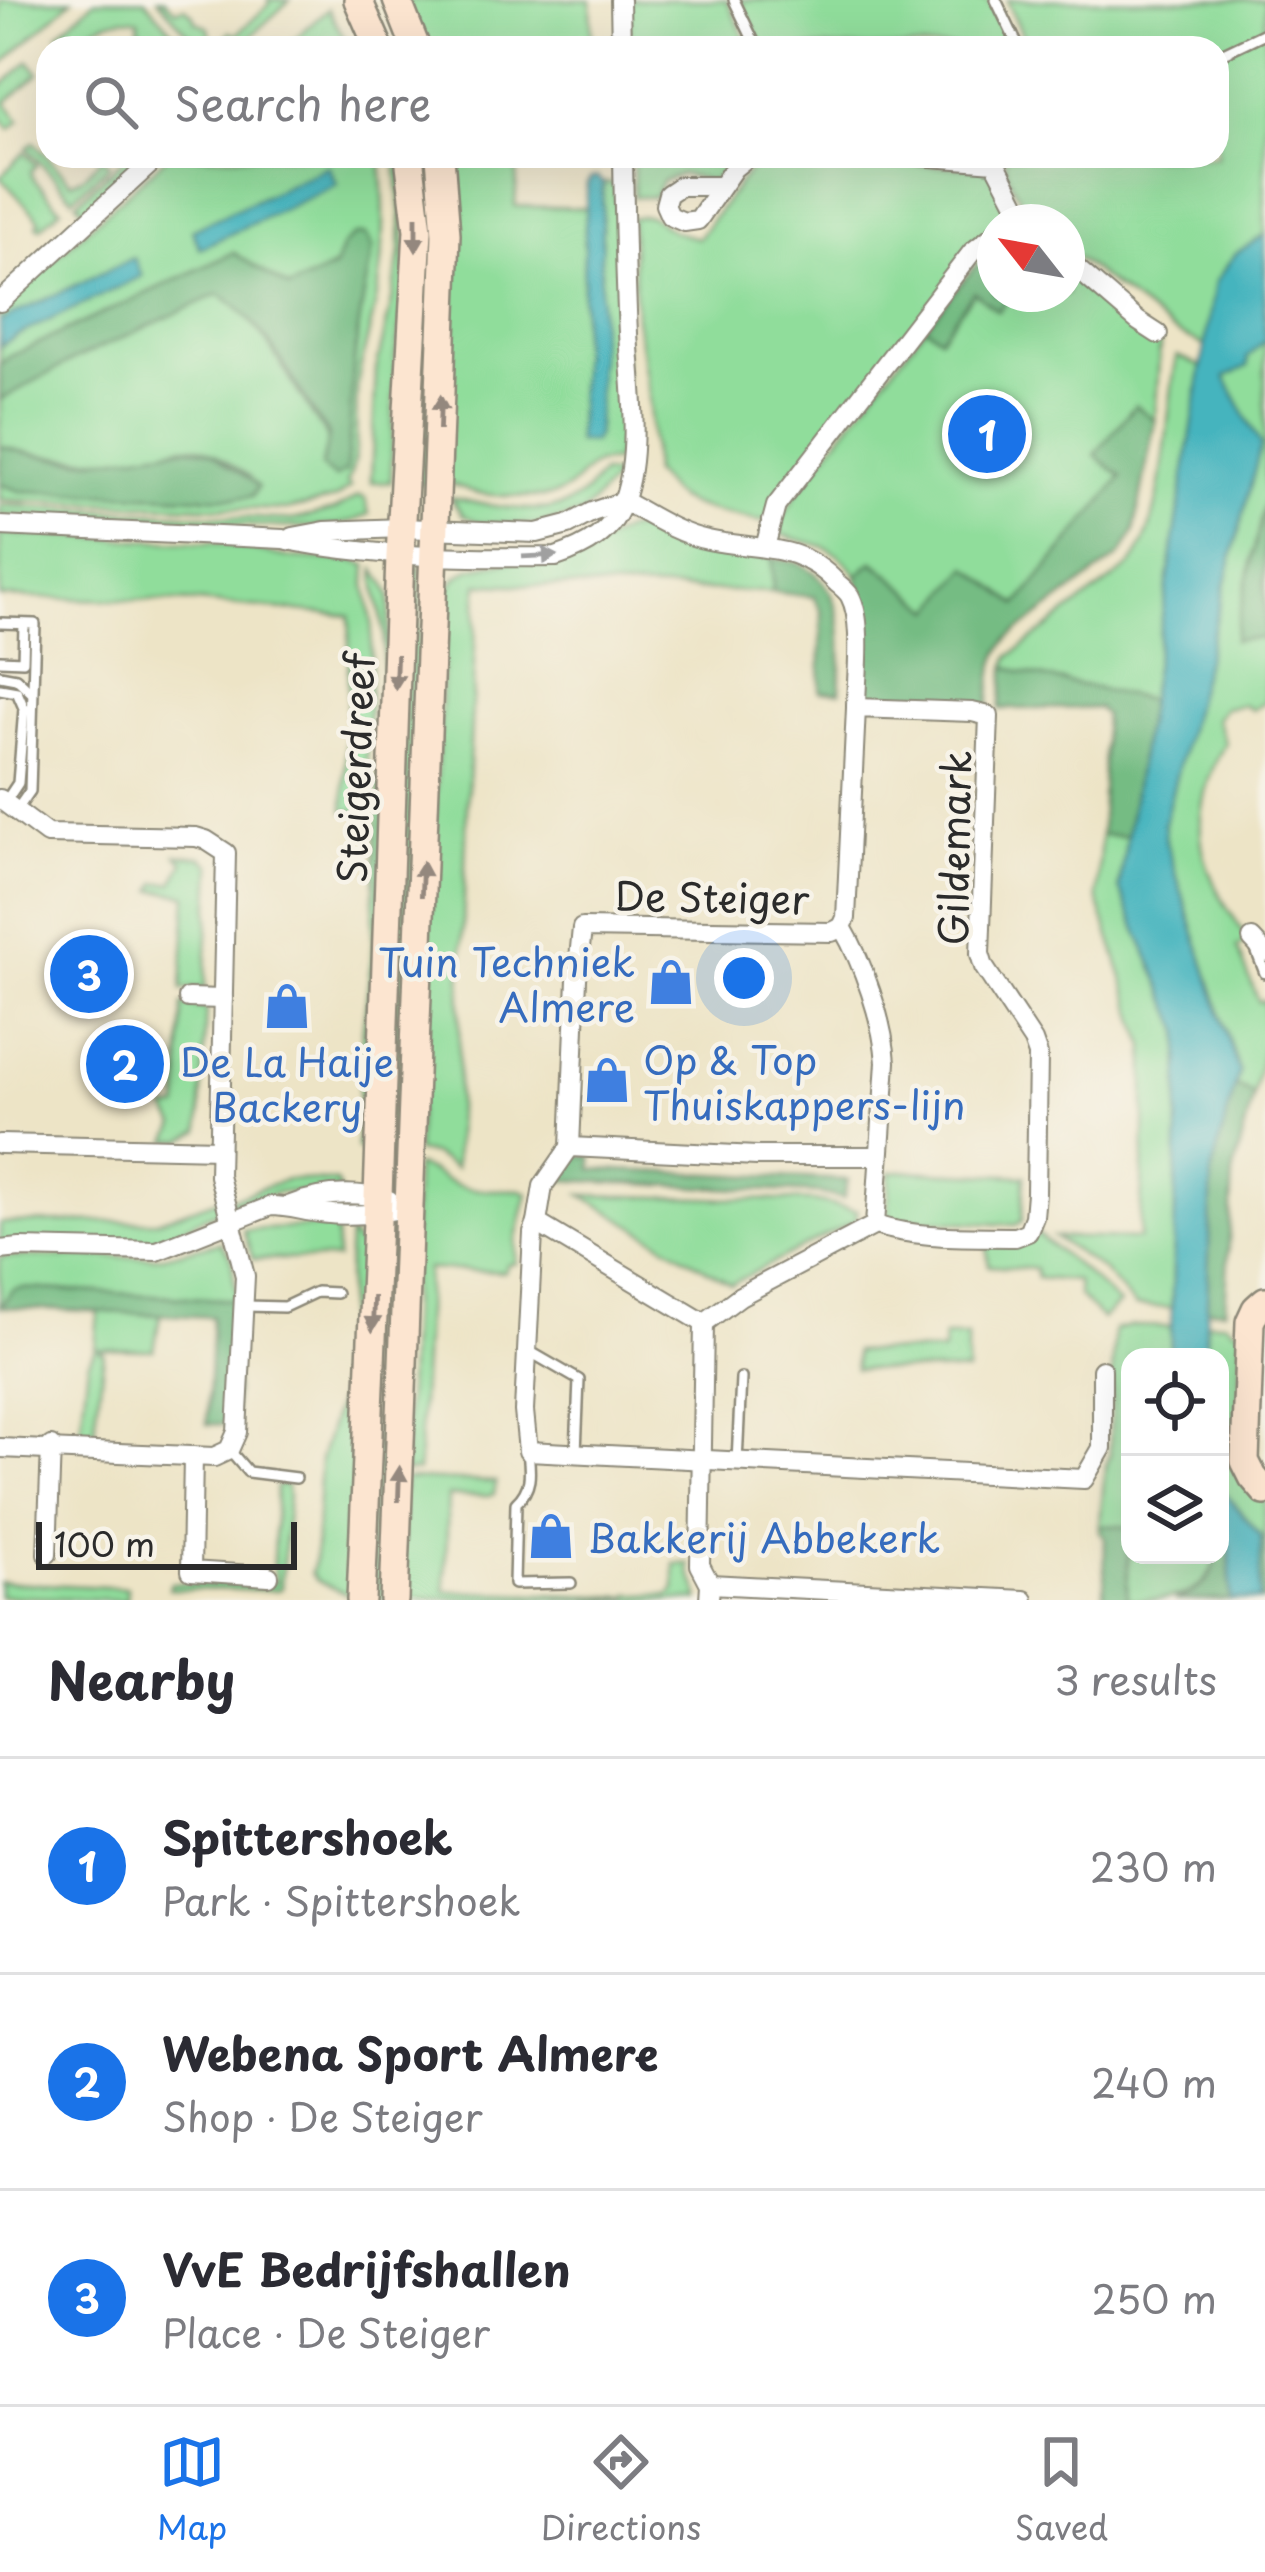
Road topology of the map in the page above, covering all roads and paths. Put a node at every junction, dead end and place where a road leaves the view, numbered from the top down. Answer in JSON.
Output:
{"nodes":[{"id":1,"x":358,"y":0,"type":"edge"},
{"id":2,"x":397,"y":0,"type":"edge"},
{"id":3,"x":620,"y":0,"type":"edge"},
{"id":4,"x":734,"y":0,"type":"edge"},
{"id":5,"x":996,"y":0,"type":"edge"},
{"id":6,"x":1265,"y":33,"type":"edge"},
{"id":7,"x":374,"y":36,"type":"edge"},
{"id":8,"x":411,"y":36,"type":"edge"},
{"id":9,"x":621,"y":36,"type":"edge"},
{"id":10,"x":751,"y":36,"type":"edge"},
{"id":11,"x":1013,"y":36,"type":"edge"},
{"id":12,"x":1229,"y":50,"type":"edge"},
{"id":13,"x":146,"y":168,"type":"edge"},
{"id":14,"x":411,"y":168,"type":"edge"},
{"id":15,"x":441,"y":168,"type":"edge"},
{"id":16,"x":623,"y":168,"type":"edge"},
{"id":17,"x":734,"y":168,"type":"edge"},
{"id":18,"x":1000,"y":168,"type":"edge"},
{"id":19,"x":721,"y":186,"type":"dead end"},
{"id":20,"x":1014,"y":204,"type":"edge"},
{"id":21,"x":977,"y":249,"type":"edge"},
{"id":22,"x":1085,"y":275,"type":"edge"},
{"id":23,"x":0,"y":302,"type":"edge"},
{"id":24,"x":1158,"y":334,"type":"dead end"},
{"id":25,"x":624,"y":501,"type":"junction"},
{"id":26,"x":0,"y":526,"type":"edge"},
{"id":27,"x":401,"y":542,"type":"junction"},
{"id":28,"x":434,"y":543,"type":"junction"},
{"id":29,"x":765,"y":547,"type":"junction"},
{"id":30,"x":0,"y":623,"type":"edge"},
{"id":31,"x":30,"y":624,"type":"junction"},
{"id":32,"x":0,"y":660,"type":"edge"},
{"id":33,"x":0,"y":675,"type":"edge"},
{"id":34,"x":0,"y":689,"type":"edge"},
{"id":35,"x":33,"y":696,"type":"junction"},
{"id":36,"x":856,"y":708,"type":"junction"},
{"id":37,"x":7,"y":804,"type":"edge"},
{"id":38,"x":842,"y":927,"type":"junction"},
{"id":39,"x":1258,"y":946,"type":"edge"},
{"id":40,"x":1265,"y":973,"type":"edge"},
{"id":41,"x":188,"y":998,"type":"dead end"},
{"id":42,"x":223,"y":999,"type":"junction"},
{"id":43,"x":0,"y":1144,"type":"edge"},
{"id":44,"x":570,"y":1147,"type":"junction"},
{"id":45,"x":219,"y":1149,"type":"junction"},
{"id":46,"x":879,"y":1156,"type":"junction"},
{"id":47,"x":378,"y":1206,"type":"junction"},
{"id":48,"x":410,"y":1206,"type":"junction"},
{"id":49,"x":231,"y":1221,"type":"junction"},
{"id":50,"x":537,"y":1223,"type":"junction"},
{"id":51,"x":875,"y":1225,"type":"junction"},
{"id":52,"x":0,"y":1250,"type":"edge"},
{"id":53,"x":336,"y":1293,"type":"dead end"},
{"id":54,"x":1265,"y":1301,"type":"edge"},
{"id":55,"x":246,"y":1306,"type":"junction"},
{"id":56,"x":704,"y":1322,"type":"junction"},
{"id":57,"x":527,"y":1351,"type":"junction"},
{"id":58,"x":1102,"y":1370,"type":"dead end"},
{"id":59,"x":741,"y":1378,"type":"dead end"},
{"id":60,"x":0,"y":1448,"type":"edge"},
{"id":61,"x":51,"y":1448,"type":"junction"},
{"id":62,"x":229,"y":1450,"type":"junction"},
{"id":63,"x":528,"y":1450,"type":"junction"},
{"id":64,"x":576,"y":1452,"type":"junction"},
{"id":65,"x":193,"y":1456,"type":"junction"},
{"id":66,"x":700,"y":1461,"type":"junction"},
{"id":67,"x":737,"y":1462,"type":"junction"},
{"id":68,"x":296,"y":1478,"type":"dead end"},
{"id":69,"x":1265,"y":1491,"type":"edge"},
{"id":70,"x":47,"y":1554,"type":"dead end"},
{"id":71,"x":269,"y":1576,"type":"dead end"},
{"id":72,"x":571,"y":1583,"type":"dead end"},
{"id":73,"x":710,"y":1592,"type":"edge"},
{"id":74,"x":361,"y":1593,"type":"edge"},
{"id":75,"x":395,"y":1594,"type":"edge"},
{"id":76,"x":1024,"y":1600,"type":"edge"}],
"edges":[{"from":1,"to":7,"type":"main road"},
{"from":2,"to":8,"type":"main road"},
{"from":3,"to":9,"type":"street"},
{"from":4,"to":10,"type":"lane"},
{"from":5,"to":11,"type":"lane"},
{"from":6,"to":12,"type":"lane"},
{"from":13,"to":23,"type":"street"},
{"from":14,"to":27,"type":"main road","name":"Steigerdreef","one_way":true},
{"from":28,"to":15,"type":"main road","name":"Steigerdreef","one_way":true},
{"from":16,"to":25,"type":"street"},
{"from":17,"to":19,"type":"street"},
{"from":18,"to":20,"type":"street"},
{"from":21,"to":29,"type":"street"},
{"from":22,"to":24,"type":"street"},
{"from":25,"to":28,"type":"street"},
{"from":28,"to":25,"type":"street","one_way":true},
{"from":25,"to":29,"type":"street"},
{"from":26,"to":27,"type":"street"},
{"from":27,"to":28,"type":"street"},
{"from":27,"to":47,"type":"main road","name":"Steigerdreef","one_way":true},
{"from":48,"to":28,"type":"main road","name":"Steigerdreef","one_way":true},
{"from":29,"to":36,"type":"street"},
{"from":30,"to":31,"type":"lane"},
{"from":31,"to":32,"type":"lane"},
{"from":31,"to":35,"type":"lane"},
{"from":33,"to":35,"type":"lane"},
{"from":34,"to":37,"type":"lane"},
{"from":35,"to":37,"type":"lane"},
{"from":36,"to":38,"type":"street"},
{"from":36,"to":51,"type":"street","name":"Gildemark"},
{"from":37,"to":42,"type":"street"},
{"from":38,"to":44,"type":"street","name":"De Steiger"},
{"from":38,"to":46,"type":"street"},
{"from":39,"to":40,"type":"lane"},
{"from":41,"to":42,"type":"street"},
{"from":42,"to":45,"type":"street"},
{"from":43,"to":45,"type":"street"},
{"from":44,"to":46,"type":"street"},
{"from":44,"to":50,"type":"street","name":"De Steiger"},
{"from":45,"to":49,"type":"street"},
{"from":46,"to":51,"type":"street"},
{"from":47,"to":48,"type":"street"},
{"from":47,"to":49,"type":"street"},
{"from":47,"to":74,"type":"main road","name":"Steigerdreef","one_way":true},
{"from":75,"to":48,"type":"main road","name":"Steigerdreef","one_way":true},
{"from":49,"to":52,"type":"street"},
{"from":49,"to":55,"type":"street"},
{"from":50,"to":56,"type":"street"},
{"from":50,"to":57,"type":"street","name":"De Steiger"},
{"from":51,"to":56,"type":"street"},
{"from":53,"to":55,"type":"lane"},
{"from":54,"to":69,"type":"main road"},
{"from":55,"to":62,"type":"street"},
{"from":56,"to":66,"type":"street"},
{"from":57,"to":63,"type":"street","name":"De Steiger"},
{"from":57,"to":64,"type":"lane"},
{"from":58,"to":67,"type":"street"},
{"from":59,"to":67,"type":"lane"},
{"from":60,"to":61,"type":"street"},
{"from":61,"to":65,"type":"street"},
{"from":61,"to":70,"type":"street"},
{"from":62,"to":65,"type":"street"},
{"from":62,"to":68,"type":"lane"},
{"from":63,"to":64,"type":"street"},
{"from":63,"to":72,"type":"lane","name":"De Steiger"},
{"from":64,"to":66,"type":"street"},
{"from":65,"to":71,"type":"street"},
{"from":66,"to":67,"type":"street"},
{"from":66,"to":73,"type":"street"},
{"from":73,"to":76,"type":"street"}]}
